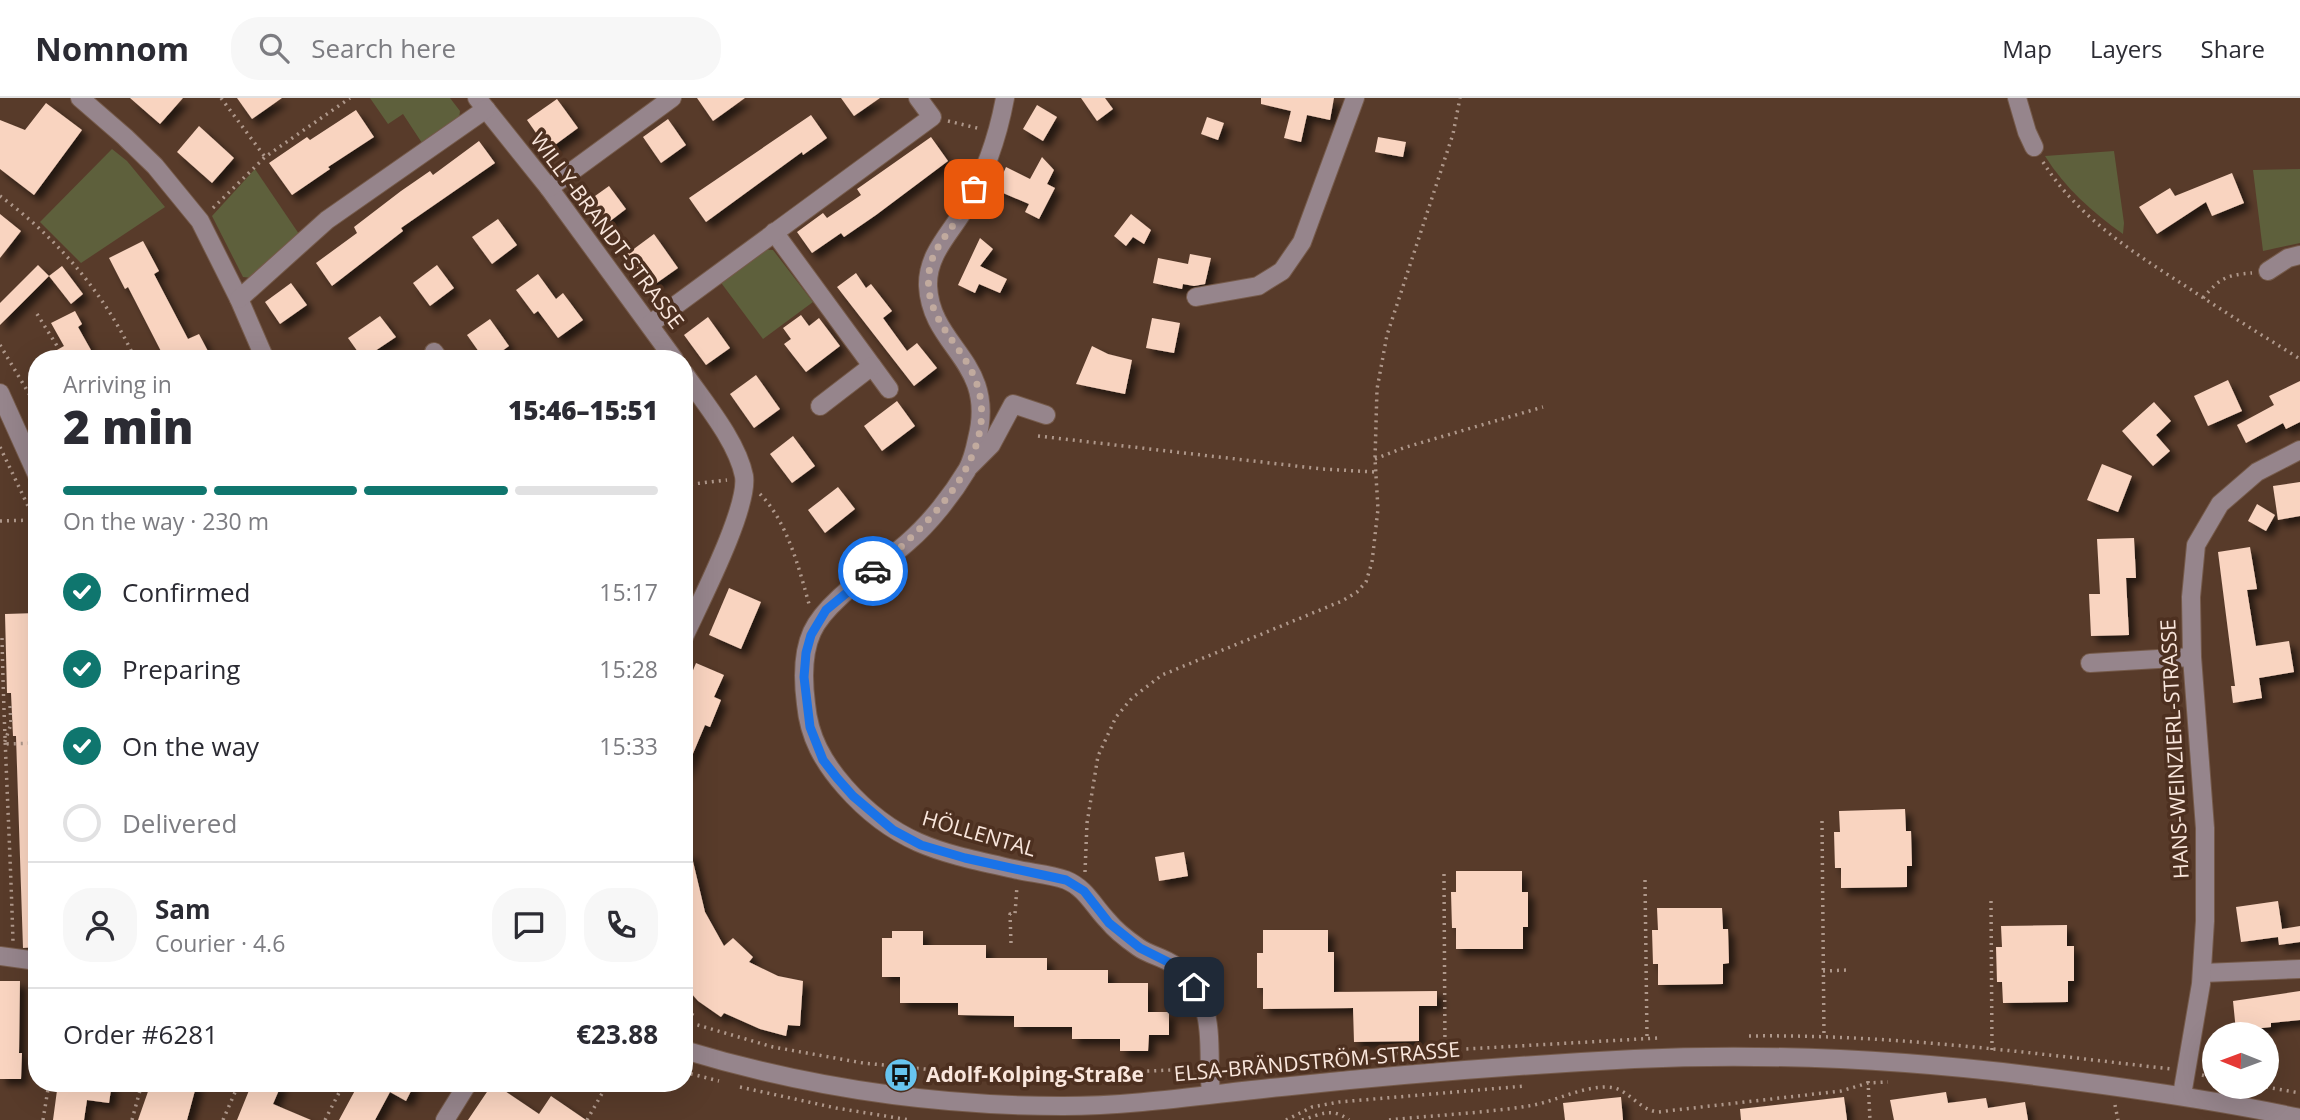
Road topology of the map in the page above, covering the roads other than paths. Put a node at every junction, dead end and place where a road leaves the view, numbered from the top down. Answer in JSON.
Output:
{"nodes":[{"id":1,"x":80,"y":98,"type":"edge"},
{"id":2,"x":672,"y":98,"type":"edge"},
{"id":3,"x":918,"y":98,"type":"edge"},
{"id":4,"x":1005,"y":98,"type":"edge"},
{"id":5,"x":2017,"y":98,"type":"edge"},
{"id":6,"x":482,"y":104,"type":"edge"},
{"id":7,"x":1352,"y":106,"type":"edge"},
{"id":8,"x":2034,"y":147,"type":"road end"},
{"id":9,"x":549,"y":188,"type":"junction"},
{"id":10,"x":774,"y":232,"type":"junction"},
{"id":11,"x":2300,"y":255,"type":"edge"},
{"id":12,"x":2268,"y":271,"type":"road end"},
{"id":13,"x":1196,"y":297,"type":"dead end"},
{"id":14,"x":239,"y":299,"type":"junction"},
{"id":15,"x":650,"y":324,"type":"junction"},
{"id":16,"x":261,"y":350,"type":"edge"},
{"id":17,"x":668,"y":350,"type":"edge"},
{"id":18,"x":872,"y":366,"type":"junction"},
{"id":19,"x":693,"y":386,"type":"edge"},
{"id":20,"x":888,"y":389,"type":"dead end"},
{"id":21,"x":0,"y":393,"type":"edge"},
{"id":22,"x":820,"y":406,"type":"dead end"},
{"id":23,"x":1046,"y":415,"type":"dead end"},
{"id":24,"x":2300,"y":450,"type":"edge"},
{"id":25,"x":28,"y":455,"type":"edge"},
{"id":26,"x":968,"y":468,"type":"junction"},
{"id":27,"x":693,"y":617,"type":"edge"},
{"id":28,"x":2192,"y":657,"type":"junction"},
{"id":29,"x":2090,"y":663,"type":"dead end"},
{"id":30,"x":7,"y":957,"type":"edge"},
{"id":31,"x":28,"y":960,"type":"edge"},
{"id":32,"x":2300,"y":969,"type":"edge"},
{"id":33,"x":2203,"y":973,"type":"junction"},
{"id":34,"x":693,"y":1052,"type":"edge"},
{"id":35,"x":462,"y":1092,"type":"edge"},
{"id":36,"x":1211,"y":1094,"type":"junction"},
{"id":37,"x":2182,"y":1095,"type":"junction"},
{"id":38,"x":1027,"y":1113,"type":"edge"},
{"id":39,"x":2300,"y":1118,"type":"edge"},
{"id":40,"x":445,"y":1120,"type":"edge"}],
"edges":[{"from":1,"to":14,"type":"street"},
{"from":2,"to":9,"type":"street"},
{"from":3,"to":10,"type":"street"},
{"from":4,"to":26,"type":"street","name":"HÖLLENTAL"},
{"from":5,"to":8,"type":"street"},
{"from":6,"to":9,"type":"street","name":"WILLY-BRANDT-STRASSE"},
{"from":6,"to":14,"type":"street"},
{"from":7,"to":13,"type":"street"},
{"from":9,"to":15,"type":"street","name":"WILLY-BRANDT-STRASSE"},
{"from":10,"to":15,"type":"street"},
{"from":10,"to":18,"type":"street"},
{"from":11,"to":12,"type":"street"},
{"from":14,"to":16,"type":"street"},
{"from":15,"to":17,"type":"street","name":"WILLY-BRANDT-STRASSE"},
{"from":18,"to":20,"type":"street"},
{"from":18,"to":22,"type":"street"},
{"from":19,"to":27,"type":"street"},
{"from":21,"to":25,"type":"street"},
{"from":23,"to":26,"type":"street","name":"HÖLLENTAL"},
{"from":24,"to":28,"type":"street","name":"HANS-WEINZIERL-STRASSE"},
{"from":26,"to":36,"type":"street","name":"HÖLLENTAL"},
{"from":28,"to":29,"type":"street"},
{"from":28,"to":33,"type":"street","name":"HANS-WEINZIERL-STRASSE"},
{"from":30,"to":31,"type":"street"},
{"from":32,"to":33,"type":"street"},
{"from":33,"to":37,"type":"street","name":"HANS-WEINZIERL-STRASSE"},
{"from":34,"to":38,"type":"street","name":"ELSA-BRÄNDSTRÖM-STRASSE"},
{"from":35,"to":40,"type":"street"},
{"from":36,"to":37,"type":"street","name":"ELSA-BRÄNDSTRÖM-STRASSE"},
{"from":36,"to":38,"type":"street","name":"ELSA-BRÄNDSTRÖM-STRASSE"},
{"from":37,"to":39,"type":"street","name":"ELSA-BRÄNDSTRÖM-STRASSE"}]}
